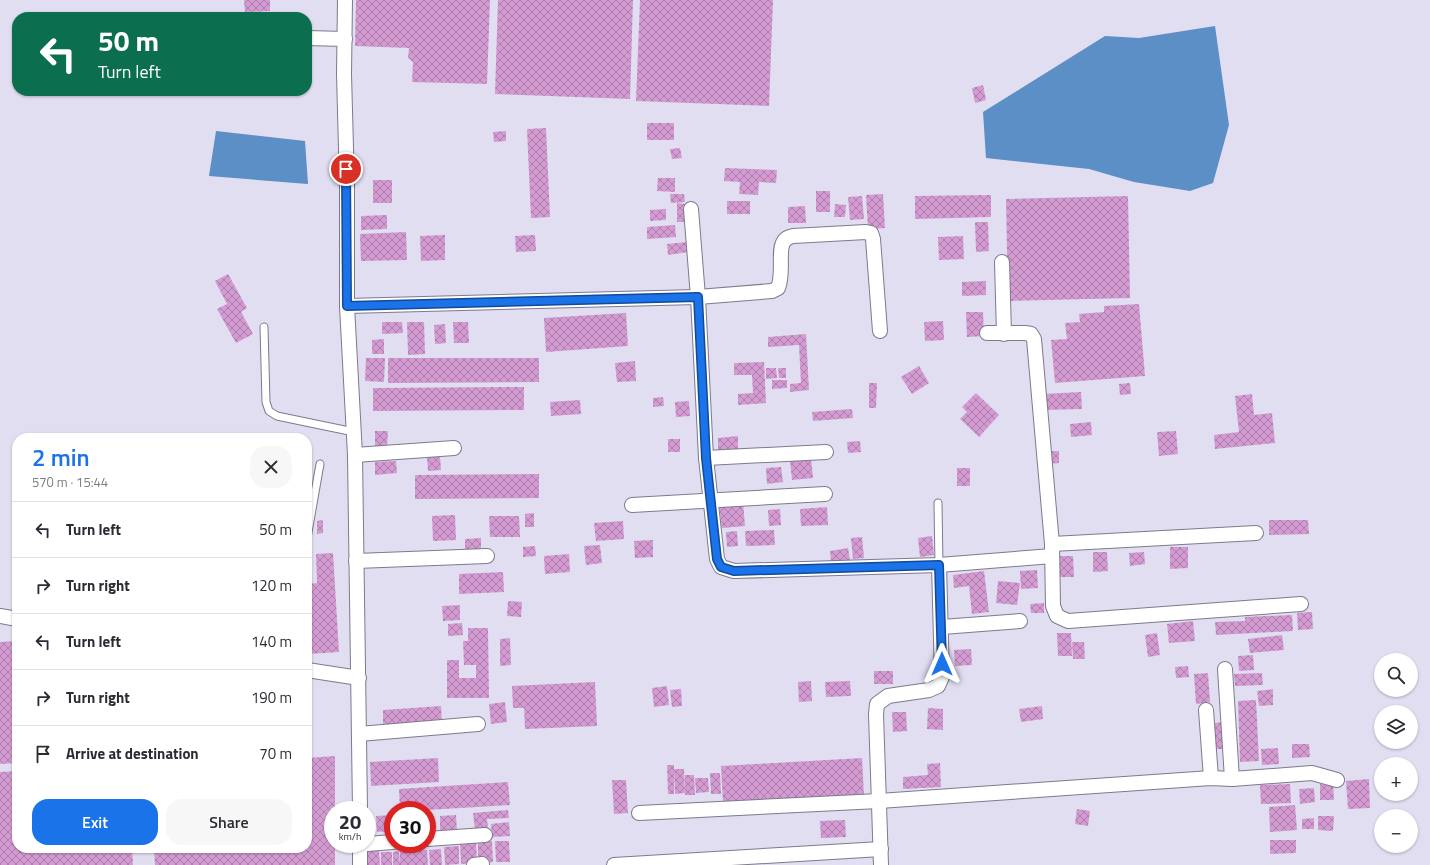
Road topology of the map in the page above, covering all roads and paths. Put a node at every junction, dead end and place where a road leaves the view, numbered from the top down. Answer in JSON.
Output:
{"nodes":[{"id":1,"x":345,"y":0,"type":"edge"},
{"id":2,"x":312,"y":38,"type":"edge"},
{"id":3,"x":345,"y":39,"type":"junction"},
{"id":4,"x":691,"y":209,"type":"dead end"},
{"id":5,"x":1002,"y":262,"type":"dead end"},
{"id":6,"x":698,"y":297,"type":"junction"},
{"id":7,"x":347,"y":306,"type":"junction"},
{"id":8,"x":264,"y":327,"type":"dead end"},
{"id":9,"x":880,"y":331,"type":"dead end"},
{"id":10,"x":987,"y":334,"type":"dead end"},
{"id":11,"x":1004,"y":334,"type":"junction"},
{"id":12,"x":354,"y":432,"type":"junction"},
{"id":13,"x":454,"y":448,"type":"dead end"},
{"id":14,"x":826,"y":452,"type":"dead end"},
{"id":15,"x":355,"y":455,"type":"junction"},
{"id":16,"x":706,"y":458,"type":"junction"},
{"id":17,"x":320,"y":464,"type":"dead end"},
{"id":18,"x":825,"y":494,"type":"dead end"},
{"id":19,"x":710,"y":501,"type":"junction"},
{"id":20,"x":938,"y":503,"type":"dead end"},
{"id":21,"x":632,"y":505,"type":"dead end"},
{"id":22,"x":312,"y":510,"type":"edge"},
{"id":23,"x":1256,"y":533,"type":"dead end"},
{"id":24,"x":1052,"y":550,"type":"junction"},
{"id":25,"x":487,"y":556,"type":"dead end"},
{"id":26,"x":356,"y":561,"type":"junction"},
{"id":27,"x":939,"y":565,"type":"junction"},
{"id":28,"x":1301,"y":604,"type":"dead end"},
{"id":29,"x":0,"y":616,"type":"edge"},
{"id":30,"x":12,"y":618,"type":"edge"},
{"id":31,"x":1020,"y":621,"type":"dead end"},
{"id":32,"x":942,"y":627,"type":"junction"},
{"id":33,"x":1225,"y":669,"type":"dead end"},
{"id":34,"x":312,"y":671,"type":"edge"},
{"id":35,"x":359,"y":678,"type":"junction"},
{"id":36,"x":1206,"y":710,"type":"dead end"},
{"id":37,"x":478,"y":724,"type":"dead end"},
{"id":38,"x":359,"y":734,"type":"junction"},
{"id":39,"x":1212,"y":778,"type":"junction"},
{"id":40,"x":1232,"y":779,"type":"junction"},
{"id":41,"x":1337,"y":780,"type":"dead end"},
{"id":42,"x":360,"y":801,"type":"edge"},
{"id":43,"x":879,"y":801,"type":"junction"},
{"id":44,"x":639,"y":813,"type":"dead end"},
{"id":45,"x":485,"y":835,"type":"dead end"},
{"id":46,"x":436,"y":838,"type":"edge"},
{"id":47,"x":880,"y":849,"type":"junction"},
{"id":48,"x":361,"y":853,"type":"edge"},
{"id":49,"x":360,"y":865,"type":"edge"},
{"id":50,"x":614,"y":865,"type":"edge"},
{"id":51,"x":881,"y":865,"type":"edge"}],
"edges":[{"from":1,"to":3,"type":"street"},
{"from":2,"to":3,"type":"street"},
{"from":3,"to":7,"type":"street"},
{"from":4,"to":6,"type":"street"},
{"from":5,"to":11,"type":"street"},
{"from":6,"to":7,"type":"street"},
{"from":6,"to":9,"type":"street"},
{"from":6,"to":16,"type":"street"},
{"from":7,"to":12,"type":"street"},
{"from":8,"to":12,"type":"lane"},
{"from":10,"to":11,"type":"street"},
{"from":11,"to":24,"type":"street"},
{"from":12,"to":15,"type":"street"},
{"from":13,"to":15,"type":"street"},
{"from":14,"to":16,"type":"street"},
{"from":15,"to":26,"type":"street"},
{"from":16,"to":19,"type":"street"},
{"from":17,"to":22,"type":"lane"},
{"from":18,"to":19,"type":"street"},
{"from":19,"to":21,"type":"street"},
{"from":19,"to":27,"type":"street"},
{"from":20,"to":27,"type":"lane"},
{"from":23,"to":24,"type":"street"},
{"from":24,"to":27,"type":"street"},
{"from":24,"to":28,"type":"street"},
{"from":25,"to":26,"type":"street"},
{"from":26,"to":35,"type":"street"},
{"from":27,"to":32,"type":"street"},
{"from":29,"to":30,"type":"street"},
{"from":31,"to":32,"type":"street"},
{"from":32,"to":43,"type":"street"},
{"from":33,"to":40,"type":"street"},
{"from":34,"to":35,"type":"street"},
{"from":35,"to":38,"type":"street"},
{"from":36,"to":39,"type":"street"},
{"from":37,"to":38,"type":"street"},
{"from":38,"to":42,"type":"street"},
{"from":39,"to":40,"type":"street"},
{"from":39,"to":43,"type":"street"},
{"from":40,"to":41,"type":"street"},
{"from":43,"to":44,"type":"street"},
{"from":43,"to":47,"type":"street"},
{"from":45,"to":46,"type":"street"},
{"from":47,"to":50,"type":"street"},
{"from":47,"to":51,"type":"street"},
{"from":48,"to":49,"type":"street"}]}
